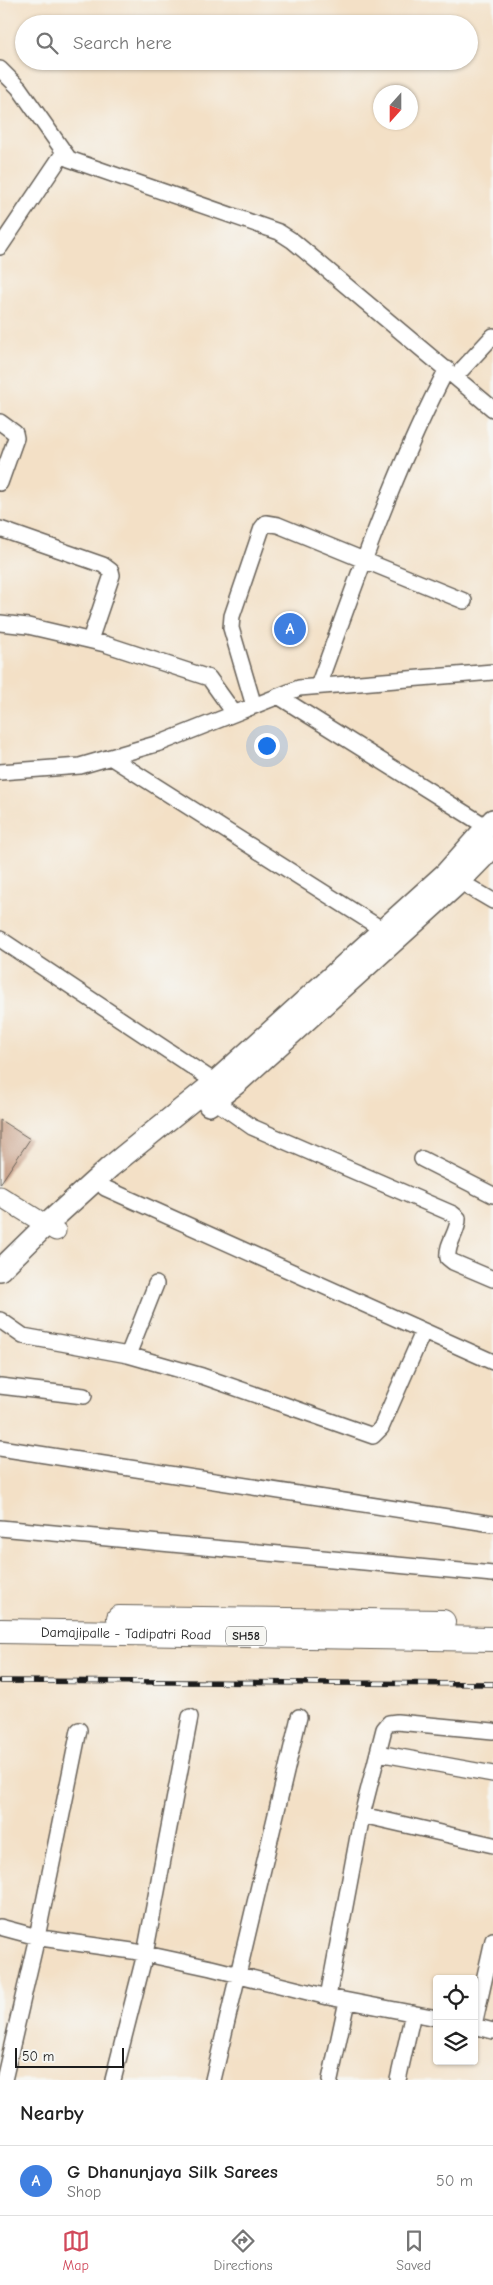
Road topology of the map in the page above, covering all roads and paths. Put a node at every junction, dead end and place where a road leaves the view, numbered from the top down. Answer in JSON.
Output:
{"nodes":[{"id":1,"x":0,"y":69,"type":"edge"},
{"id":2,"x":64,"y":152,"type":"junction"},
{"id":3,"x":0,"y":247,"type":"edge"},
{"id":4,"x":493,"y":336,"type":"edge"},
{"id":5,"x":451,"y":373,"type":"junction"},
{"id":6,"x":493,"y":410,"type":"edge"},
{"id":7,"x":0,"y":422,"type":"edge"},
{"id":8,"x":0,"y":483,"type":"edge"},
{"id":9,"x":0,"y":529,"type":"edge"},
{"id":10,"x":364,"y":560,"type":"junction"},
{"id":11,"x":464,"y":601,"type":"dead end"},
{"id":12,"x":0,"y":623,"type":"edge"},
{"id":13,"x":90,"y":640,"type":"junction"},
{"id":14,"x":493,"y":672,"type":"edge"},
{"id":15,"x":318,"y":686,"type":"junction"},
{"id":16,"x":278,"y":696,"type":"junction"},
{"id":17,"x":254,"y":706,"type":"junction"},
{"id":18,"x":234,"y":713,"type":"junction"},
{"id":19,"x":110,"y":758,"type":"junction"},
{"id":20,"x":0,"y":772,"type":"edge"},
{"id":21,"x":491,"y":831,"type":"edge"},
{"id":22,"x":459,"y":881,"type":"junction"},
{"id":23,"x":493,"y":901,"type":"edge"},
{"id":24,"x":389,"y":934,"type":"junction"},
{"id":25,"x":0,"y":939,"type":"edge"},
{"id":26,"x":215,"y":1091,"type":"junction"},
{"id":27,"x":422,"y":1159,"type":"dead end"},
{"id":28,"x":104,"y":1188,"type":"junction"},
{"id":29,"x":493,"y":1195,"type":"edge"},
{"id":30,"x":0,"y":1196,"type":"edge"},
{"id":31,"x":51,"y":1228,"type":"junction"},
{"id":32,"x":0,"y":1270,"type":"edge"},
{"id":33,"x":493,"y":1279,"type":"edge"},
{"id":34,"x":156,"y":1284,"type":"dead end"},
{"id":35,"x":0,"y":1285,"type":"edge"},
{"id":36,"x":0,"y":1320,"type":"edge"},
{"id":37,"x":423,"y":1332,"type":"junction"},
{"id":38,"x":128,"y":1355,"type":"junction"},
{"id":39,"x":493,"y":1362,"type":"edge"},
{"id":40,"x":0,"y":1386,"type":"edge"},
{"id":41,"x":84,"y":1396,"type":"dead end"},
{"id":42,"x":0,"y":1448,"type":"edge"},
{"id":43,"x":493,"y":1524,"type":"edge"},
{"id":44,"x":0,"y":1528,"type":"edge"},
{"id":45,"x":493,"y":1574,"type":"edge"},
{"id":46,"x":0,"y":1616,"type":"edge"},
{"id":47,"x":493,"y":1623,"type":"edge"},
{"id":48,"x":0,"y":1631,"type":"edge"},
{"id":49,"x":493,"y":1639,"type":"edge"},
{"id":50,"x":190,"y":1717,"type":"dead end"},
{"id":51,"x":299,"y":1717,"type":"dead end"},
{"id":52,"x":79,"y":1730,"type":"dead end"},
{"id":53,"x":493,"y":1731,"type":"edge"},
{"id":54,"x":378,"y":1753,"type":"junction"},
{"id":55,"x":493,"y":1774,"type":"edge"},
{"id":56,"x":362,"y":1815,"type":"junction"},
{"id":57,"x":493,"y":1845,"type":"edge"},
{"id":58,"x":0,"y":1927,"type":"edge"},
{"id":59,"x":37,"y":1937,"type":"junction"},
{"id":60,"x":493,"y":1940,"type":"edge"},
{"id":61,"x":145,"y":1954,"type":"junction"},
{"id":62,"x":236,"y":1975,"type":"junction"},
{"id":63,"x":489,"y":1977,"type":"edge"},
{"id":64,"x":328,"y":1997,"type":"junction"},
{"id":65,"x":347,"y":2001,"type":"junction"},
{"id":66,"x":413,"y":2013,"type":"junction"},
{"id":67,"x":433,"y":2017,"type":"edge"},
{"id":68,"x":476,"y":2020,"type":"edge"},
{"id":69,"x":478,"y":2027,"type":"edge"},
{"id":70,"x":493,"y":2031,"type":"edge"},
{"id":71,"x":4,"y":2080,"type":"edge"},
{"id":72,"x":113,"y":2080,"type":"edge"},
{"id":73,"x":213,"y":2080,"type":"edge"},
{"id":74,"x":330,"y":2080,"type":"edge"},
{"id":75,"x":398,"y":2080,"type":"edge"}],
"edges":[{"from":1,"to":2,"type":"street"},
{"from":2,"to":3,"type":"street"},
{"from":2,"to":5,"type":"street"},
{"from":4,"to":5,"type":"street"},
{"from":5,"to":6,"type":"street"},
{"from":5,"to":10,"type":"street"},
{"from":7,"to":8,"type":"street"},
{"from":9,"to":13,"type":"street"},
{"from":10,"to":11,"type":"street"},
{"from":10,"to":15,"type":"street"},
{"from":10,"to":17,"type":"street"},
{"from":12,"to":13,"type":"street"},
{"from":13,"to":18,"type":"street"},
{"from":14,"to":15,"type":"street"},
{"from":15,"to":16,"type":"street"},
{"from":16,"to":17,"type":"street"},
{"from":16,"to":21,"type":"street"},
{"from":17,"to":18,"type":"street"},
{"from":18,"to":19,"type":"street"},
{"from":19,"to":20,"type":"street"},
{"from":19,"to":24,"type":"street"},
{"from":21,"to":22,"type":"main road"},
{"from":21,"to":24,"type":"main road"},
{"from":22,"to":23,"type":"street"},
{"from":22,"to":24,"type":"main road"},
{"from":24,"to":26,"type":"main road"},
{"from":25,"to":26,"type":"street"},
{"from":26,"to":28,"type":"main road"},
{"from":26,"to":31,"type":"main road"},
{"from":26,"to":33,"type":"street"},
{"from":27,"to":29,"type":"street"},
{"from":28,"to":31,"type":"main road"},
{"from":28,"to":37,"type":"street"},
{"from":30,"to":31,"type":"street"},
{"from":31,"to":32,"type":"main road"},
{"from":31,"to":35,"type":"main road"},
{"from":34,"to":38,"type":"street"},
{"from":36,"to":38,"type":"street"},
{"from":37,"to":38,"type":"street"},
{"from":37,"to":39,"type":"street"},
{"from":40,"to":41,"type":"street"},
{"from":42,"to":43,"type":"street"},
{"from":44,"to":45,"type":"street"},
{"from":46,"to":47,"type":"main road","name":"Damajipalle - Tadipatri Road","number":"SH58"},
{"from":48,"to":49,"type":"main road","name":"Damajipalle - Tadipatri Road","number":"SH58"},
{"from":50,"to":61,"type":"street"},
{"from":51,"to":62,"type":"street"},
{"from":52,"to":59,"type":"street"},
{"from":53,"to":54,"type":"street"},
{"from":54,"to":55,"type":"street"},
{"from":54,"to":56,"type":"street"},
{"from":56,"to":57,"type":"street"},
{"from":56,"to":64,"type":"street"},
{"from":58,"to":59,"type":"street"},
{"from":59,"to":61,"type":"street"},
{"from":59,"to":71,"type":"street"},
{"from":60,"to":63,"type":"street"},
{"from":61,"to":62,"type":"street"},
{"from":61,"to":72,"type":"street"},
{"from":62,"to":64,"type":"street"},
{"from":62,"to":73,"type":"street"},
{"from":63,"to":68,"type":"street"},
{"from":64,"to":65,"type":"street"},
{"from":65,"to":66,"type":"street"},
{"from":65,"to":74,"type":"street"},
{"from":66,"to":67,"type":"street"},
{"from":66,"to":75,"type":"street"},
{"from":69,"to":70,"type":"street"}]}
